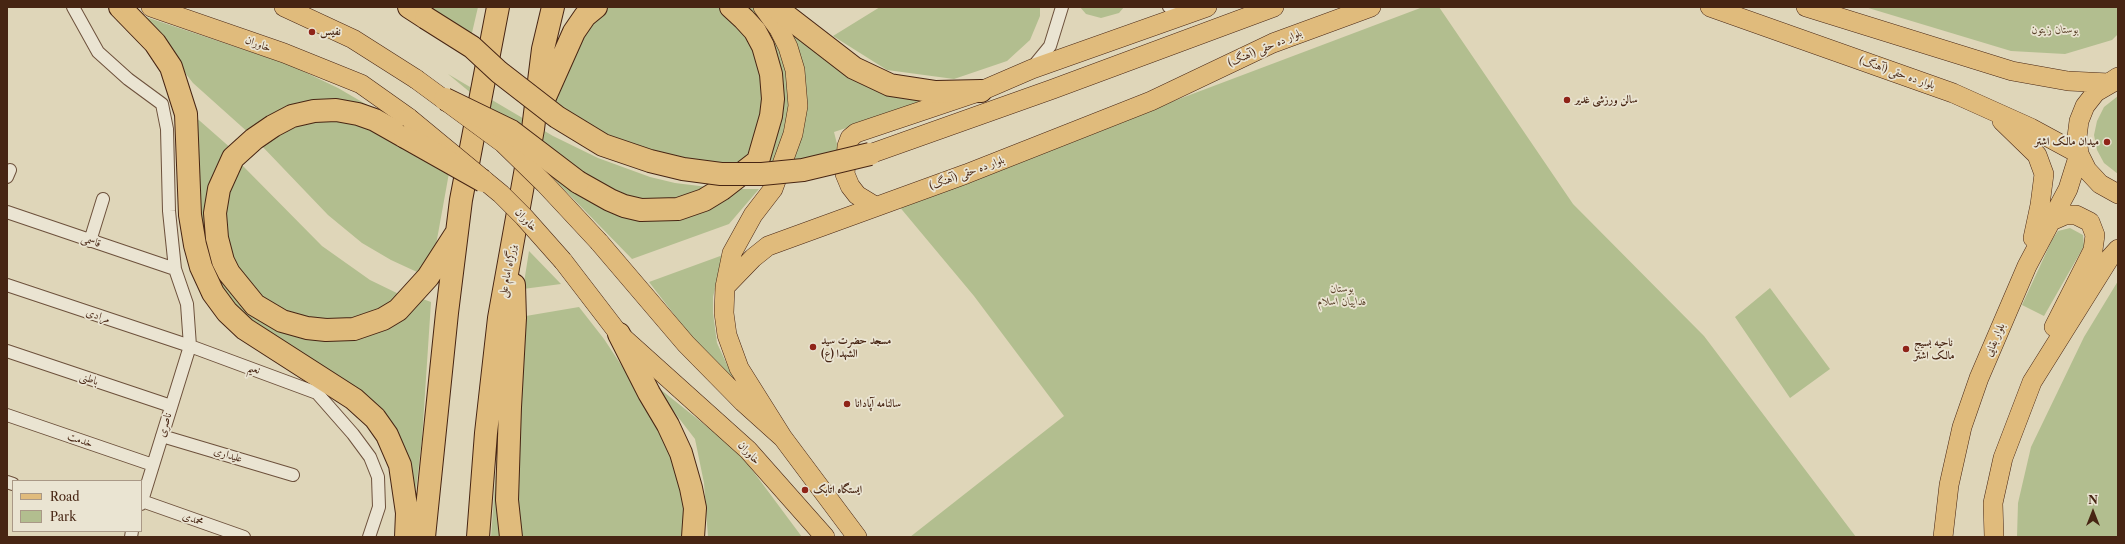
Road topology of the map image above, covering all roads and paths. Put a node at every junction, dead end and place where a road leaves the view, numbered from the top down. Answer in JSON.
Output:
{"nodes":[{"id":1,"x":73,"y":7,"type":"edge"},
{"id":2,"x":120,"y":7,"type":"edge"},
{"id":3,"x":151,"y":7,"type":"edge"},
{"id":4,"x":284,"y":7,"type":"edge"},
{"id":5,"x":553,"y":7,"type":"edge"},
{"id":6,"x":596,"y":7,"type":"edge"},
{"id":7,"x":731,"y":7,"type":"edge"},
{"id":8,"x":764,"y":7,"type":"edge"},
{"id":9,"x":775,"y":7,"type":"edge"},
{"id":10,"x":1062,"y":7,"type":"edge"},
{"id":11,"x":1169,"y":7,"type":"edge"},
{"id":12,"x":1274,"y":7,"type":"edge"},
{"id":13,"x":1371,"y":7,"type":"edge"},
{"id":14,"x":1710,"y":7,"type":"edge"},
{"id":15,"x":1806,"y":7,"type":"edge"},
{"id":16,"x":1199,"y":10,"type":"edge"},
{"id":17,"x":417,"y":12,"type":"edge"},
{"id":18,"x":496,"y":12,"type":"edge"},
{"id":19,"x":1032,"y":68,"type":"junction"},
{"id":20,"x":2115,"y":80,"type":"edge"},
{"id":21,"x":981,"y":91,"type":"junction"},
{"id":22,"x":1953,"y":93,"type":"junction"},
{"id":23,"x":445,"y":99,"type":"junction"},
{"id":24,"x":408,"y":127,"type":"junction"},
{"id":25,"x":533,"y":128,"type":"junction"},
{"id":26,"x":870,"y":154,"type":"joint"},
{"id":27,"x":2079,"y":154,"type":"junction"},
{"id":28,"x":483,"y":181,"type":"joint"},
{"id":29,"x":2118,"y":194,"type":"edge"},
{"id":30,"x":103,"y":199,"type":"dead end"},
{"id":31,"x":875,"y":206,"type":"junction"},
{"id":32,"x":7,"y":212,"type":"edge"},
{"id":33,"x":2049,"y":222,"type":"junction"},
{"id":34,"x":457,"y":232,"type":"junction"},
{"id":35,"x":90,"y":241,"type":"junction"},
{"id":36,"x":512,"y":248,"type":"junction"},
{"id":37,"x":2118,"y":248,"type":"edge"},
{"id":38,"x":2027,"y":266,"type":"junction"},
{"id":39,"x":175,"y":269,"type":"junction"},
{"id":40,"x":7,"y":285,"type":"edge"},
{"id":41,"x":725,"y":287,"type":"junction"},
{"id":42,"x":619,"y":334,"type":"junction"},
{"id":43,"x":190,"y":346,"type":"junction"},
{"id":44,"x":7,"y":351,"type":"edge"},
{"id":45,"x":2032,"y":382,"type":"junction"},
{"id":46,"x":171,"y":406,"type":"junction"},
{"id":47,"x":7,"y":415,"type":"edge"},
{"id":48,"x":162,"y":436,"type":"junction"},
{"id":49,"x":783,"y":438,"type":"junction"},
{"id":50,"x":153,"y":465,"type":"junction"},
{"id":51,"x":293,"y":475,"type":"dead end"},
{"id":52,"x":142,"y":500,"type":"edge"},
{"id":53,"x":142,"y":503,"type":"edge"},
{"id":54,"x":244,"y":537,"type":"edge"},
{"id":55,"x":369,"y":537,"type":"edge"},
{"id":56,"x":406,"y":537,"type":"edge"},
{"id":57,"x":424,"y":537,"type":"edge"},
{"id":58,"x":478,"y":537,"type":"edge"},
{"id":59,"x":511,"y":537,"type":"edge"},
{"id":60,"x":693,"y":537,"type":"edge"},
{"id":61,"x":825,"y":537,"type":"edge"},
{"id":62,"x":857,"y":537,"type":"edge"},
{"id":63,"x":1944,"y":537,"type":"edge"},
{"id":64,"x":1994,"y":537,"type":"edge"}],
"edges":[{"from":1,"to":39,"type":"street"},
{"from":2,"to":56,"type":"highway"},
{"from":3,"to":24,"type":"main road","name":"خاوران"},
{"from":4,"to":23,"type":"main road","bridge":true},
{"from":5,"to":25,"type":"highway","name":"بزرگراه امام علی"},
{"from":6,"to":25,"type":"highway"},
{"from":7,"to":23,"type":"highway","bridge":true},
{"from":8,"to":41,"type":"main road"},
{"from":9,"to":21,"type":"highway"},
{"from":10,"to":19,"type":"street"},
{"from":11,"to":16,"type":"street"},
{"from":12,"to":26,"type":"main road"},
{"from":13,"to":31,"type":"main road","name":"بلوار ده حقی (آهنگ)"},
{"from":14,"to":22,"type":"main road","name":"بلوار ده حقی (آهنگ)"},
{"from":15,"to":20,"type":"main road"},
{"from":16,"to":19,"type":"main road"},
{"from":17,"to":26,"type":"highway","bridge":true},
{"from":18,"to":34,"type":"highway"},
{"from":19,"to":21,"type":"main road"},
{"from":20,"to":27,"type":"main road"},
{"from":21,"to":31,"type":"main road"},
{"from":22,"to":27,"type":"main road","name":"بلوار ده حقی (آهنگ)"},
{"from":22,"to":38,"type":"main road"},
{"from":23,"to":49,"type":"main road","bridge":true},
{"from":24,"to":28,"type":"highway","bridge":true},
{"from":24,"to":34,"type":"highway"},
{"from":25,"to":36,"type":"highway","name":"بزرگراه امام علی"},
{"from":27,"to":29,"type":"main road"},
{"from":27,"to":33,"type":"main road","name":"بلوار بقایی"},
{"from":28,"to":42,"type":"main road","name":"خاوران","bridge":true},
{"from":30,"to":35,"type":"street"},
{"from":31,"to":41,"type":"main road","name":"بلوار ده حقی (آهنگ)"},
{"from":32,"to":35,"type":"street","name":"قاسمی"},
{"from":33,"to":38,"type":"main road","name":"بلوار بقایی"},
{"from":33,"to":45,"type":"main road"},
{"from":34,"to":57,"type":"highway"},
{"from":35,"to":39,"type":"street","name":"قاسمی"},
{"from":36,"to":58,"type":"highway","name":"بزرگراه امام علی"},
{"from":36,"to":59,"type":"highway"},
{"from":37,"to":45,"type":"main road"},
{"from":38,"to":63,"type":"main road","name":"بلوار بقایی"},
{"from":39,"to":43,"type":"street"},
{"from":40,"to":43,"type":"street","name":"مرادی"},
{"from":41,"to":49,"type":"main road"},
{"from":42,"to":60,"type":"highway"},
{"from":42,"to":61,"type":"main road","name":"خاوران"},
{"from":43,"to":46,"type":"street","name":"ناصری"},
{"from":43,"to":55,"type":"street","name":"نعیم"},
{"from":44,"to":46,"type":"street","name":"باطنی"},
{"from":45,"to":64,"type":"main road"},
{"from":46,"to":48,"type":"street","name":"ناصری"},
{"from":47,"to":50,"type":"street","name":"خدمت"},
{"from":48,"to":50,"type":"street","name":"ناصری"},
{"from":48,"to":51,"type":"street","name":"علیداری"},
{"from":49,"to":62,"type":"main road"},
{"from":50,"to":52,"type":"street","name":"ناصری"},
{"from":53,"to":54,"type":"street","name":"محمدی"}]}
